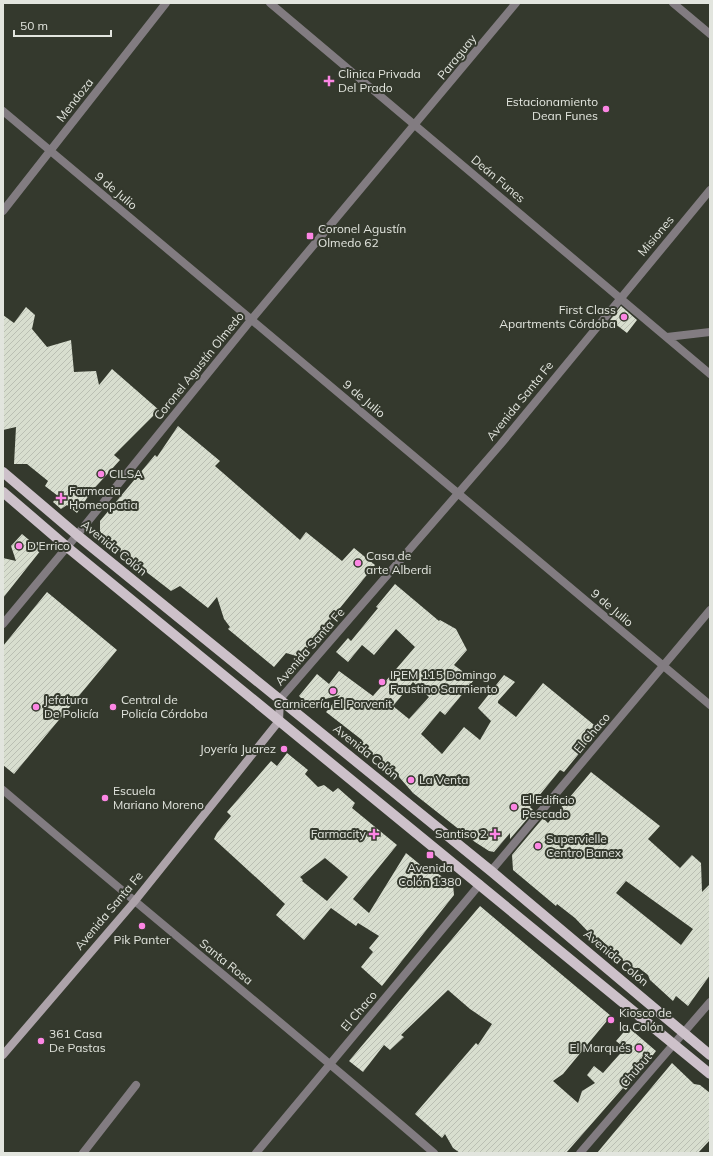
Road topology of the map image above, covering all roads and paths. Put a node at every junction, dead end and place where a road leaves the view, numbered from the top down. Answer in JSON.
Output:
{"nodes":[{"id":1,"x":166,"y":3,"type":"edge"},
{"id":2,"x":270,"y":3,"type":"edge"},
{"id":3,"x":516,"y":3,"type":"edge"},
{"id":4,"x":674,"y":3,"type":"edge"},
{"id":5,"x":710,"y":34,"type":"edge"},
{"id":6,"x":3,"y":111,"type":"edge"},
{"id":7,"x":415,"y":126,"type":"junction"},
{"id":8,"x":51,"y":151,"type":"junction"},
{"id":9,"x":710,"y":190,"type":"edge"},
{"id":10,"x":3,"y":211,"type":"edge"},
{"id":11,"x":620,"y":298,"type":"junction"},
{"id":12,"x":251,"y":320,"type":"junction"},
{"id":13,"x":710,"y":332,"type":"edge"},
{"id":14,"x":667,"y":337,"type":"junction"},
{"id":15,"x":710,"y":374,"type":"edge"},
{"id":16,"x":3,"y":472,"type":"edge"},
{"id":17,"x":3,"y":492,"type":"edge"},
{"id":18,"x":458,"y":494,"type":"junction"},
{"id":19,"x":77,"y":535,"type":"junction"},
{"id":20,"x":67,"y":547,"type":"junction"},
{"id":21,"x":710,"y":610,"type":"edge"},
{"id":22,"x":3,"y":624,"type":"edge"},
{"id":23,"x":663,"y":666,"type":"junction"},
{"id":24,"x":280,"y":700,"type":"junction"},
{"id":25,"x":710,"y":705,"type":"edge"},
{"id":26,"x":279,"y":721,"type":"junction"},
{"id":27,"x":3,"y":790,"type":"edge"},
{"id":28,"x":491,"y":870,"type":"junction"},
{"id":29,"x":480,"y":884,"type":"junction"},
{"id":30,"x":134,"y":902,"type":"junction"},
{"id":31,"x":710,"y":1002,"type":"edge"},
{"id":32,"x":684,"y":1033,"type":"junction"},
{"id":33,"x":675,"y":1045,"type":"junction"},
{"id":34,"x":3,"y":1055,"type":"edge"},
{"id":35,"x":710,"y":1055,"type":"edge"},
{"id":36,"x":330,"y":1063,"type":"junction"},
{"id":37,"x":710,"y":1074,"type":"edge"},
{"id":38,"x":136,"y":1085,"type":"dead end"},
{"id":39,"x":83,"y":1153,"type":"edge"},
{"id":40,"x":256,"y":1153,"type":"edge"},
{"id":41,"x":434,"y":1153,"type":"edge"},
{"id":42,"x":580,"y":1153,"type":"edge"}],
"edges":[{"from":1,"to":8,"type":"street","name":"Mendoza"},
{"from":2,"to":7,"type":"street","name":"Deán Funes"},
{"from":3,"to":7,"type":"street","name":"Paraguay"},
{"from":4,"to":5,"type":"street"},
{"from":6,"to":8,"type":"street","name":"9 de Julio"},
{"from":7,"to":11,"type":"street","name":"Deán Funes"},
{"from":7,"to":12,"type":"street","name":"Coronel Agustín Olmedo"},
{"from":8,"to":10,"type":"street","name":"Mendoza"},
{"from":8,"to":12,"type":"street","name":"9 de Julio"},
{"from":9,"to":11,"type":"street","name":"Misiones"},
{"from":11,"to":14,"type":"street","name":"Deán Funes"},
{"from":11,"to":18,"type":"street","name":"Avenida Santa Fe"},
{"from":12,"to":18,"type":"street","name":"9 de Julio"},
{"from":12,"to":19,"type":"street","name":"Coronel Agustín Olmedo"},
{"from":13,"to":14,"type":"street"},
{"from":14,"to":15,"type":"street","name":"Deán Funes"},
{"from":16,"to":19,"type":"main road","name":"Avenida Colón"},
{"from":17,"to":20,"type":"main road"},
{"from":18,"to":23,"type":"street","name":"9 de Julio"},
{"from":18,"to":24,"type":"street","name":"Avenida Santa Fe"},
{"from":19,"to":20,"type":"street","name":"Coronel Agustín Olmedo"},
{"from":19,"to":24,"type":"main road","name":"Avenida Colón"},
{"from":20,"to":22,"type":"street","name":"Coronel Agustín Olmedo"},
{"from":20,"to":26,"type":"main road"},
{"from":21,"to":23,"type":"street","name":"El Chaco"},
{"from":23,"to":25,"type":"street","name":"9 de Julio"},
{"from":23,"to":28,"type":"street","name":"El Chaco"},
{"from":24,"to":26,"type":"main road","name":"Avenida Santa Fe"},
{"from":24,"to":28,"type":"main road","name":"Avenida Colón"},
{"from":26,"to":29,"type":"main road"},
{"from":26,"to":30,"type":"main road","name":"Avenida Santa Fe"},
{"from":27,"to":30,"type":"street","name":"Santa Rosa"},
{"from":28,"to":32,"type":"main road","name":"Avenida Colón"},
{"from":29,"to":33,"type":"main road"},
{"from":29,"to":36,"type":"street","name":"El Chaco"},
{"from":30,"to":34,"type":"main road","name":"Avenida Santa Fe"},
{"from":30,"to":36,"type":"street","name":"Santa Rosa"},
{"from":31,"to":32,"type":"street","name":"Chubut"},
{"from":32,"to":33,"type":"street","name":"Chubut"},
{"from":32,"to":35,"type":"main road","name":"Avenida Colón"},
{"from":33,"to":37,"type":"main road"},
{"from":33,"to":42,"type":"street","name":"Chubut"},
{"from":36,"to":40,"type":"street","name":"El Chaco"},
{"from":36,"to":41,"type":"street","name":"Santa Rosa"},
{"from":38,"to":39,"type":"street"}]}
